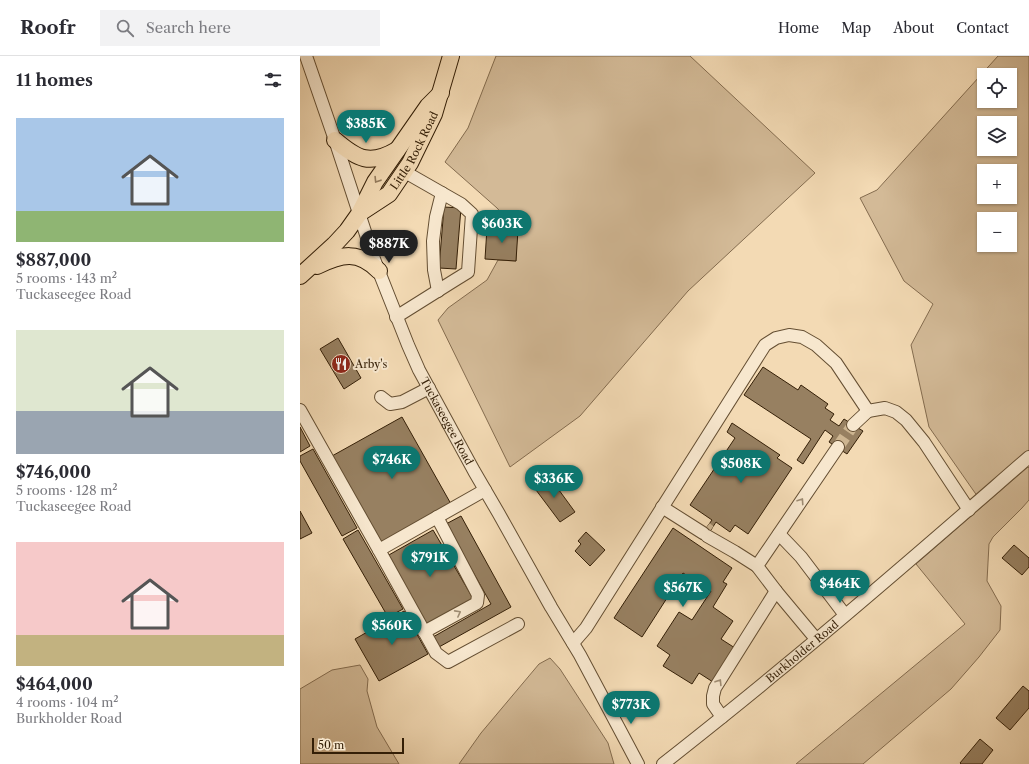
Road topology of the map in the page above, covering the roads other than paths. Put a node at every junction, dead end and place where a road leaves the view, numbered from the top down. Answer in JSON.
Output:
{"nodes":[{"id":1,"x":306,"y":56,"type":"edge"},
{"id":2,"x":451,"y":56,"type":"edge"},
{"id":3,"x":440,"y":93,"type":"junction"},
{"id":4,"x":335,"y":140,"type":"junction"},
{"id":5,"x":398,"y":149,"type":"junction"},
{"id":6,"x":405,"y":172,"type":"junction"},
{"id":7,"x":442,"y":193,"type":"junction"},
{"id":8,"x":359,"y":214,"type":"junction"},
{"id":9,"x":378,"y":271,"type":"junction"},
{"id":10,"x":303,"y":274,"type":"edge"},
{"id":11,"x":438,"y":291,"type":"junction"},
{"id":12,"x":396,"y":316,"type":"junction"},
{"id":13,"x":429,"y":388,"type":"junction"},
{"id":14,"x":380,"y":397,"type":"dead end"},
{"id":15,"x":300,"y":410,"type":"edge"},
{"id":16,"x":868,"y":411,"type":"junction"},
{"id":17,"x":853,"y":425,"type":"tunnel mouth"},
{"id":18,"x":838,"y":447,"type":"tunnel mouth"},
{"id":19,"x":1029,"y":457,"type":"edge"},
{"id":20,"x":485,"y":490,"type":"junction"},
{"id":21,"x":662,"y":507,"type":"junction"},
{"id":22,"x":968,"y":510,"type":"junction"},
{"id":23,"x":437,"y":517,"type":"junction"},
{"id":24,"x":779,"y":534,"type":"junction"},
{"id":25,"x":379,"y":550,"type":"junction"},
{"id":26,"x":757,"y":566,"type":"junction"},
{"id":27,"x":776,"y":591,"type":"junction"},
{"id":28,"x":845,"y":615,"type":"junction"},
{"id":29,"x":518,"y":624,"type":"dead end"},
{"id":30,"x":424,"y":632,"type":"junction"},
{"id":31,"x":816,"y":639,"type":"junction"},
{"id":32,"x":573,"y":643,"type":"junction"},
{"id":33,"x":722,"y":717,"type":"junction"},
{"id":34,"x":638,"y":764,"type":"edge"},
{"id":35,"x":663,"y":764,"type":"edge"}],
"edges":[{"from":1,"to":4,"type":"street","name":"Tuckaseegee Road"},
{"from":2,"to":3,"type":"main road","name":"Little Rock Road"},
{"from":3,"to":5,"type":"main road","name":"Little Rock Road"},
{"from":3,"to":6,"type":"main road","name":"Little Rock Road"},
{"from":4,"to":5,"type":"main road"},
{"from":4,"to":8,"type":"street","name":"Tuckaseegee Road"},
{"from":5,"to":8,"type":"main road","name":"Little Rock Road","one_way":true},
{"from":6,"to":7,"type":"street"},
{"from":6,"to":8,"type":"main road","name":"Little Rock Road"},
{"from":7,"to":11,"type":"street"},
{"from":7,"to":11,"type":"street"},
{"from":8,"to":9,"type":"street","name":"Tuckaseegee Road"},
{"from":8,"to":10,"type":"main road","name":"Little Rock Road"},
{"from":9,"to":10,"type":"main road"},
{"from":9,"to":12,"type":"street","name":"Tuckaseegee Road"},
{"from":11,"to":12,"type":"street"},
{"from":12,"to":13,"type":"street","name":"Tuckaseegee Road"},
{"from":13,"to":14,"type":"street"},
{"from":13,"to":20,"type":"street","name":"Tuckaseegee Road"},
{"from":15,"to":25,"type":"street"},
{"from":16,"to":17,"type":"street"},
{"from":16,"to":21,"type":"street"},
{"from":16,"to":22,"type":"street"},
{"from":24,"to":18,"type":"street","one_way":true},
{"from":19,"to":22,"type":"street","name":"Burkholder Road"},
{"from":20,"to":23,"type":"street"},
{"from":20,"to":32,"type":"street","name":"Tuckaseegee Road"},
{"from":21,"to":26,"type":"street"},
{"from":21,"to":32,"type":"street"},
{"from":22,"to":28,"type":"street","name":"Burkholder Road"},
{"from":23,"to":25,"type":"street"},
{"from":30,"to":23,"type":"street","one_way":true},
{"from":24,"to":26,"type":"street"},
{"from":24,"to":28,"type":"street"},
{"from":25,"to":30,"type":"street"},
{"from":26,"to":27,"type":"street"},
{"from":27,"to":31,"type":"street"},
{"from":33,"to":27,"type":"street","one_way":true},
{"from":28,"to":31,"type":"street","name":"Burkholder Road"},
{"from":29,"to":30,"type":"street"},
{"from":31,"to":33,"type":"street","name":"Burkholder Road"},
{"from":32,"to":34,"type":"street","name":"Tuckaseegee Road"},
{"from":33,"to":35,"type":"street","name":"Burkholder Road"}]}
